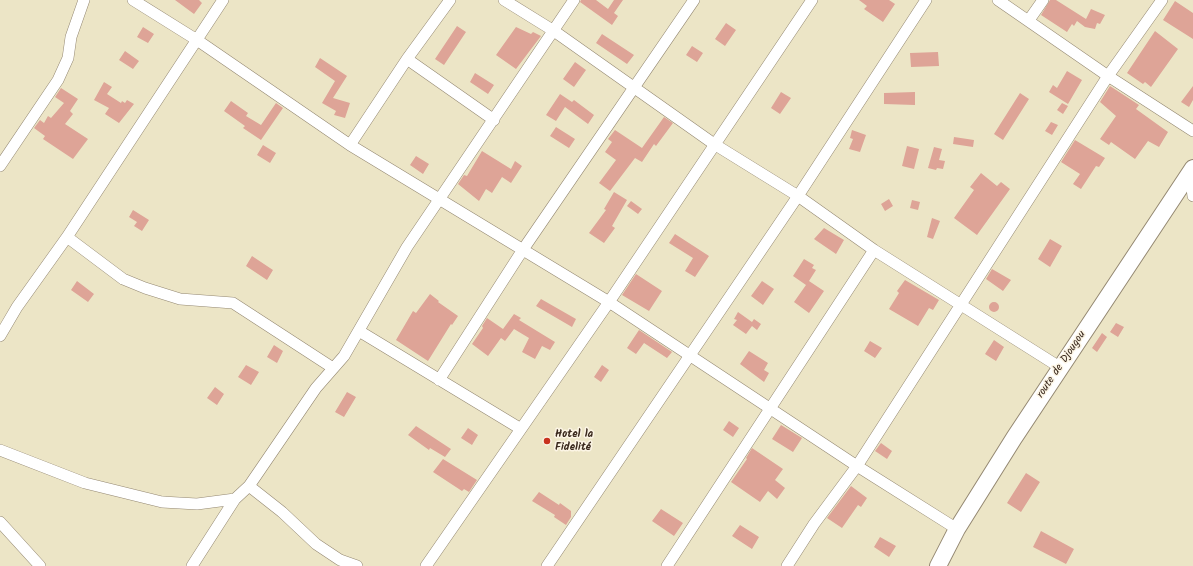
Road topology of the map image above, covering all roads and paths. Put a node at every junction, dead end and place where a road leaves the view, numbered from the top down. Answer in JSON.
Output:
{"nodes":[{"id":1,"x":84,"y":0,"type":"edge"},
{"id":2,"x":133,"y":0,"type":"edge"},
{"id":3,"x":223,"y":0,"type":"edge"},
{"id":4,"x":450,"y":0,"type":"edge"},
{"id":5,"x":504,"y":0,"type":"edge"},
{"id":6,"x":574,"y":0,"type":"edge"},
{"id":7,"x":694,"y":0,"type":"edge"},
{"id":8,"x":812,"y":0,"type":"edge"},
{"id":9,"x":926,"y":0,"type":"edge"},
{"id":10,"x":998,"y":0,"type":"edge"},
{"id":11,"x":1043,"y":0,"type":"edge"},
{"id":12,"x":1162,"y":0,"type":"edge"},
{"id":13,"x":1029,"y":20,"type":"junction"},
{"id":14,"x":554,"y":31,"type":"junction"},
{"id":15,"x":197,"y":40,"type":"junction"},
{"id":16,"x":407,"y":59,"type":"junction"},
{"id":17,"x":1108,"y":76,"type":"junction"},
{"id":18,"x":634,"y":88,"type":"junction"},
{"id":19,"x":494,"y":120,"type":"junction"},
{"id":20,"x":1193,"y":131,"type":"edge"},
{"id":21,"x":350,"y":144,"type":"junction"},
{"id":22,"x":714,"y":144,"type":"junction"},
{"id":23,"x":0,"y":166,"type":"edge"},
{"id":24,"x":1192,"y":170,"type":"edge"},
{"id":25,"x":798,"y":196,"type":"junction"},
{"id":26,"x":1193,"y":196,"type":"edge"},
{"id":27,"x":441,"y":199,"type":"junction"},
{"id":28,"x":66,"y":237,"type":"junction"},
{"id":29,"x":874,"y":250,"type":"junction"},
{"id":30,"x":522,"y":251,"type":"junction"},
{"id":31,"x":609,"y":302,"type":"junction"},
{"id":32,"x":960,"y":304,"type":"junction"},
{"id":33,"x":359,"y":331,"type":"junction"},
{"id":34,"x":0,"y":336,"type":"edge"},
{"id":35,"x":690,"y":356,"type":"junction"},
{"id":36,"x":333,"y":368,"type":"junction"},
{"id":37,"x":1061,"y":368,"type":"junction"},
{"id":38,"x":440,"y":380,"type":"junction"},
{"id":39,"x":770,"y":408,"type":"junction"},
{"id":40,"x":521,"y":430,"type":"junction"},
{"id":41,"x":0,"y":450,"type":"edge"},
{"id":42,"x":857,"y":466,"type":"junction"},
{"id":43,"x":249,"y":486,"type":"junction"},
{"id":44,"x":235,"y":499,"type":"junction"},
{"id":45,"x":0,"y":522,"type":"edge"},
{"id":46,"x":957,"y":529,"type":"junction"},
{"id":47,"x":40,"y":566,"type":"edge"},
{"id":48,"x":192,"y":566,"type":"edge"},
{"id":49,"x":357,"y":566,"type":"edge"},
{"id":50,"x":426,"y":566,"type":"edge"},
{"id":51,"x":547,"y":566,"type":"edge"},
{"id":52,"x":667,"y":566,"type":"edge"},
{"id":53,"x":786,"y":566,"type":"edge"},
{"id":54,"x":938,"y":566,"type":"edge"}],
"edges":[{"from":1,"to":23,"type":"street"},
{"from":2,"to":15,"type":"street"},
{"from":3,"to":15,"type":"street"},
{"from":4,"to":16,"type":"street"},
{"from":5,"to":14,"type":"street"},
{"from":6,"to":14,"type":"street"},
{"from":7,"to":18,"type":"street"},
{"from":8,"to":22,"type":"street"},
{"from":9,"to":25,"type":"street"},
{"from":10,"to":13,"type":"street"},
{"from":11,"to":13,"type":"street"},
{"from":12,"to":17,"type":"street"},
{"from":13,"to":17,"type":"street"},
{"from":14,"to":18,"type":"street"},
{"from":14,"to":19,"type":"street"},
{"from":15,"to":21,"type":"street"},
{"from":15,"to":28,"type":"street"},
{"from":16,"to":19,"type":"street"},
{"from":16,"to":21,"type":"street"},
{"from":17,"to":20,"type":"street"},
{"from":17,"to":32,"type":"street"},
{"from":18,"to":22,"type":"street"},
{"from":18,"to":30,"type":"street"},
{"from":19,"to":27,"type":"street"},
{"from":21,"to":27,"type":"street"},
{"from":22,"to":25,"type":"street"},
{"from":22,"to":31,"type":"street"},
{"from":24,"to":26,"type":"street"},
{"from":24,"to":37,"type":"highway","name":"route de Djougou"},
{"from":25,"to":29,"type":"street"},
{"from":25,"to":35,"type":"street"},
{"from":27,"to":30,"type":"street"},
{"from":27,"to":33,"type":"street"},
{"from":28,"to":34,"type":"street"},
{"from":28,"to":36,"type":"street"},
{"from":29,"to":32,"type":"street"},
{"from":29,"to":39,"type":"street"},
{"from":30,"to":31,"type":"street"},
{"from":30,"to":38,"type":"street"},
{"from":31,"to":35,"type":"street"},
{"from":31,"to":40,"type":"street"},
{"from":32,"to":37,"type":"street"},
{"from":32,"to":42,"type":"street"},
{"from":33,"to":36,"type":"street"},
{"from":33,"to":38,"type":"street"},
{"from":35,"to":39,"type":"street"},
{"from":35,"to":51,"type":"street"},
{"from":36,"to":43,"type":"street"},
{"from":37,"to":46,"type":"highway","name":"route de Djougou"},
{"from":38,"to":40,"type":"street"},
{"from":39,"to":42,"type":"street"},
{"from":39,"to":52,"type":"street"},
{"from":40,"to":50,"type":"street"},
{"from":41,"to":44,"type":"street"},
{"from":42,"to":46,"type":"street"},
{"from":42,"to":53,"type":"street"},
{"from":43,"to":44,"type":"street"},
{"from":43,"to":49,"type":"street"},
{"from":44,"to":48,"type":"street"},
{"from":45,"to":47,"type":"street"},
{"from":46,"to":54,"type":"highway","name":"route de Djougou"}]}
